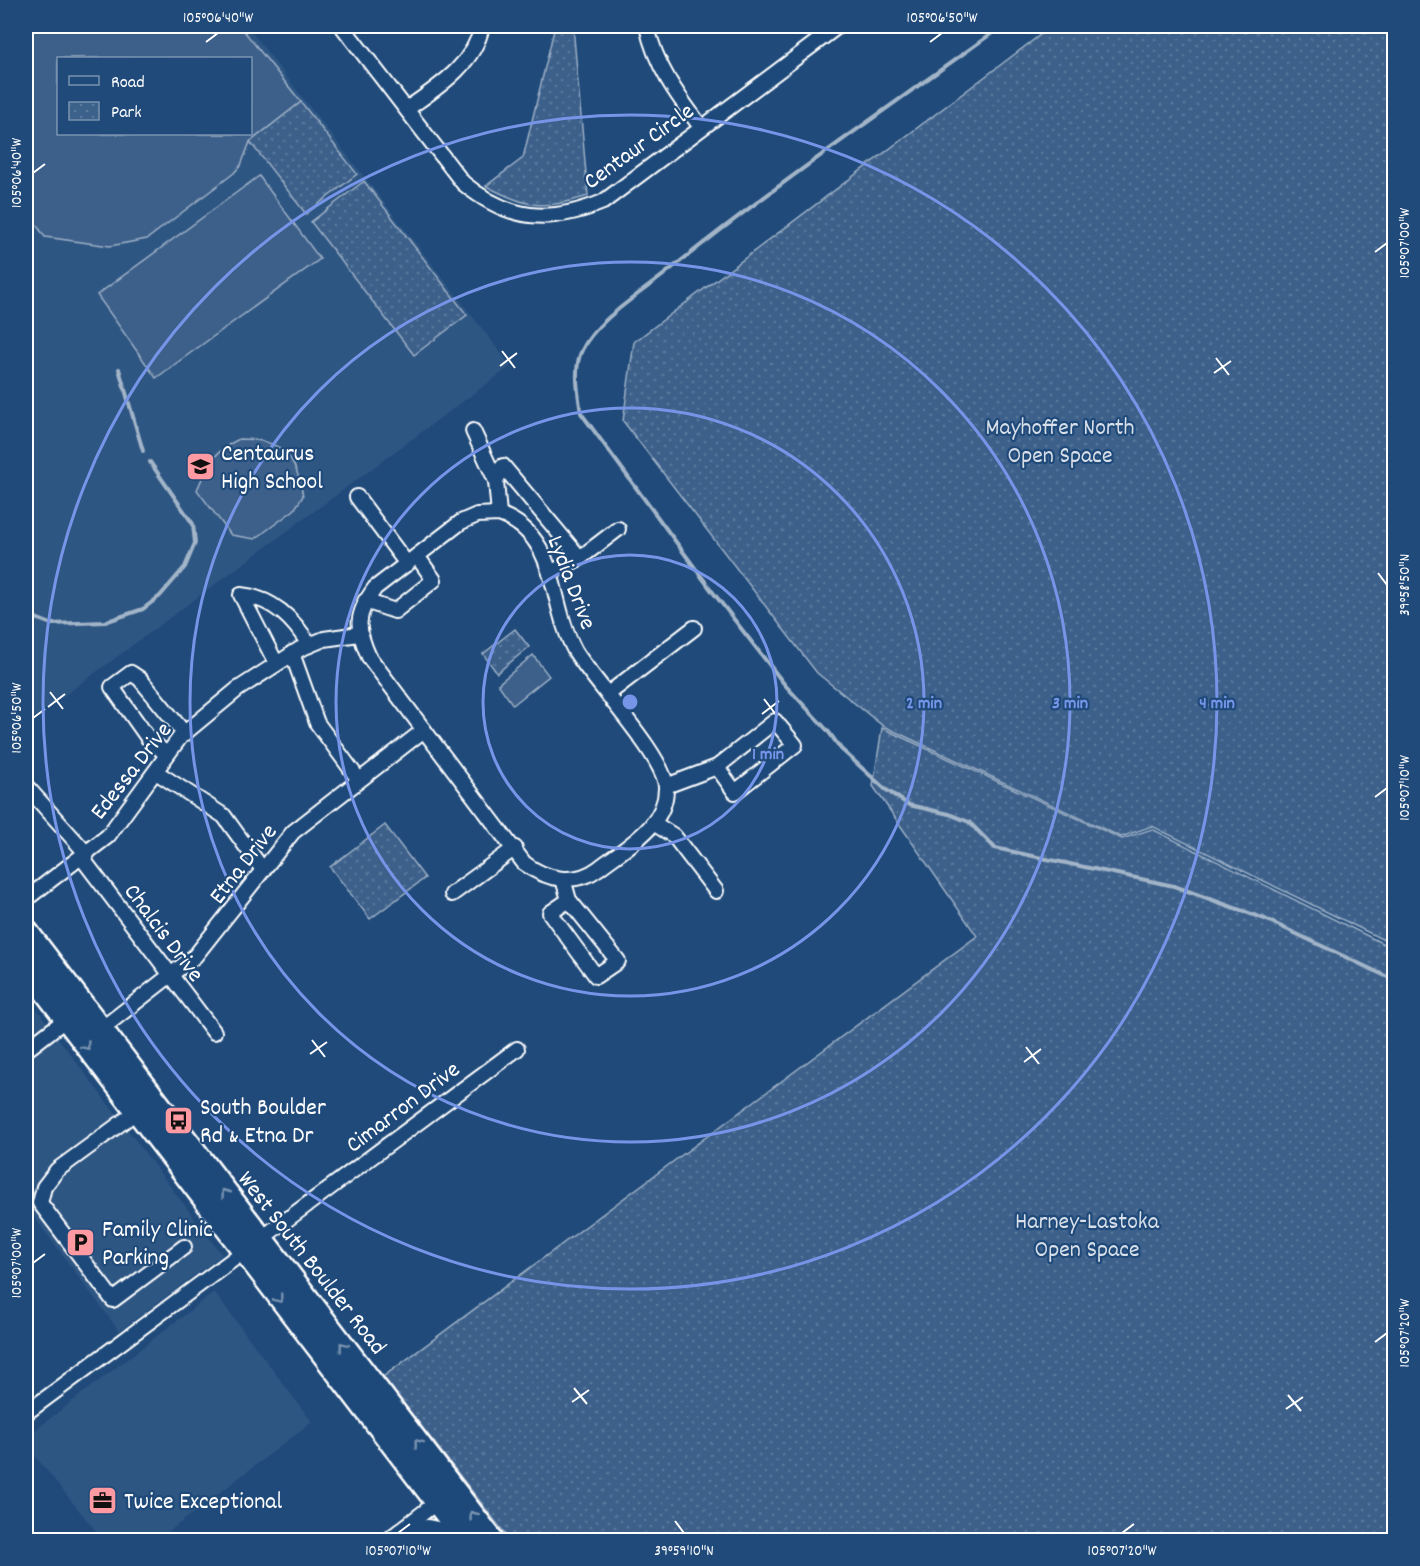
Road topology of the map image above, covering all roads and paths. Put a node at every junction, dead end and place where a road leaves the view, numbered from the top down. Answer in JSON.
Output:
{"nodes":[{"id":1,"x":342,"y":26,"type":"edge"},
{"id":2,"x":482,"y":26,"type":"edge"},
{"id":3,"x":646,"y":26,"type":"edge"},
{"id":4,"x":838,"y":26,"type":"edge"},
{"id":5,"x":407,"y":109,"type":"junction"},
{"id":6,"x":701,"y":128,"type":"junction"},
{"id":7,"x":473,"y":431,"type":"dead end"},
{"id":8,"x":496,"y":481,"type":"junction"},
{"id":9,"x":357,"y":497,"type":"dead end"},
{"id":10,"x":499,"y":514,"type":"junction"},
{"id":11,"x":618,"y":529,"type":"dead end"},
{"id":12,"x":580,"y":558,"type":"junction"},
{"id":13,"x":412,"y":560,"type":"junction"},
{"id":14,"x":550,"y":573,"type":"junction"},
{"id":15,"x":365,"y":602,"type":"junction"},
{"id":16,"x":694,"y":628,"type":"dead end"},
{"id":17,"x":359,"y":634,"type":"junction"},
{"id":18,"x":300,"y":649,"type":"junction"},
{"id":19,"x":276,"y":663,"type":"junction"},
{"id":20,"x":608,"y":694,"type":"junction"},
{"id":21,"x":424,"y":730,"type":"junction"},
{"id":22,"x":185,"y":734,"type":"junction"},
{"id":23,"x":165,"y":754,"type":"junction"},
{"id":24,"x":717,"y":768,"type":"junction"},
{"id":25,"x":156,"y":772,"type":"junction"},
{"id":26,"x":359,"y":780,"type":"junction"},
{"id":27,"x":26,"y":786,"type":"edge"},
{"id":28,"x":666,"y":786,"type":"junction"},
{"id":29,"x":655,"y":824,"type":"junction"},
{"id":30,"x":515,"y":848,"type":"junction"},
{"id":31,"x":85,"y":856,"type":"junction"},
{"id":32,"x":263,"y":870,"type":"junction"},
{"id":33,"x":563,"y":879,"type":"junction"},
{"id":34,"x":716,"y":891,"type":"dead end"},
{"id":35,"x":452,"y":894,"type":"dead end"},
{"id":36,"x":26,"y":899,"type":"edge"},
{"id":37,"x":569,"y":900,"type":"junction"},
{"id":38,"x":26,"y":931,"type":"edge"},
{"id":39,"x":26,"y":966,"type":"edge"},
{"id":40,"x":170,"y":977,"type":"junction"},
{"id":41,"x":65,"y":1020,"type":"junction"},
{"id":42,"x":100,"y":1030,"type":"junction"},
{"id":43,"x":214,"y":1032,"type":"dead end"},
{"id":44,"x":517,"y":1049,"type":"dead end"},
{"id":45,"x":26,"y":1050,"type":"edge"},
{"id":46,"x":146,"y":1105,"type":"junction"},
{"id":47,"x":252,"y":1246,"type":"junction"},
{"id":48,"x":184,"y":1247,"type":"dead end"},
{"id":49,"x":26,"y":1413,"type":"edge"},
{"id":50,"x":445,"y":1496,"type":"junction"},
{"id":51,"x":401,"y":1530,"type":"junction"},
{"id":52,"x":463,"y":1537,"type":"edge"},
{"id":53,"x":388,"y":1540,"type":"edge"},
{"id":54,"x":492,"y":1540,"type":"edge"}],
"edges":[{"from":1,"to":5,"type":"street","name":"Centaur Circle"},
{"from":2,"to":5,"type":"street"},
{"from":3,"to":6,"type":"street"},
{"from":4,"to":6,"type":"street","name":"Centaur Circle"},
{"from":5,"to":6,"type":"street","name":"Centaur Circle"},
{"from":7,"to":8,"type":"street"},
{"from":8,"to":10,"type":"street"},
{"from":8,"to":12,"type":"street"},
{"from":9,"to":13,"type":"street"},
{"from":10,"to":13,"type":"street"},
{"from":10,"to":14,"type":"street","name":"Lydia Drive"},
{"from":11,"to":12,"type":"street"},
{"from":12,"to":14,"type":"street"},
{"from":13,"to":15,"type":"street"},
{"from":13,"to":15,"type":"street"},
{"from":14,"to":20,"type":"street","name":"Lydia Drive"},
{"from":15,"to":17,"type":"street"},
{"from":16,"to":20,"type":"street"},
{"from":17,"to":18,"type":"street"},
{"from":17,"to":21,"type":"street"},
{"from":18,"to":19,"type":"street","name":"Edessa Drive"},
{"from":18,"to":19,"type":"street"},
{"from":18,"to":26,"type":"street"},
{"from":19,"to":22,"type":"street","name":"Edessa Drive"},
{"from":20,"to":28,"type":"street","name":"Lydia Drive"},
{"from":21,"to":26,"type":"street","name":"Etna Drive"},
{"from":21,"to":30,"type":"street"},
{"from":22,"to":23,"type":"street","name":"Edessa Drive"},
{"from":22,"to":23,"type":"street"},
{"from":23,"to":25,"type":"street","name":"Edessa Drive"},
{"from":24,"to":24,"type":"street"},
{"from":24,"to":28,"type":"street"},
{"from":25,"to":31,"type":"street","name":"Edessa Drive"},
{"from":25,"to":32,"type":"street"},
{"from":26,"to":32,"type":"street","name":"Etna Drive"},
{"from":27,"to":31,"type":"street","name":"Chalcis Drive"},
{"from":28,"to":29,"type":"street"},
{"from":29,"to":33,"type":"street"},
{"from":29,"to":34,"type":"street"},
{"from":30,"to":33,"type":"street"},
{"from":30,"to":35,"type":"street"},
{"from":31,"to":36,"type":"street","name":"Edessa Drive"},
{"from":31,"to":40,"type":"street","name":"Chalcis Drive"},
{"from":32,"to":40,"type":"street","name":"Etna Drive"},
{"from":33,"to":37,"type":"street"},
{"from":37,"to":37,"type":"street"},
{"from":38,"to":42,"type":"main road","name":"West South Boulder Road"},
{"from":39,"to":41,"type":"main road","name":"West South Boulder Road"},
{"from":40,"to":42,"type":"street","name":"Etna Drive"},
{"from":40,"to":43,"type":"street","name":"Chalcis Drive"},
{"from":41,"to":45,"type":"street"},
{"from":41,"to":46,"type":"main road","name":"West South Boulder Road","one_way":true},
{"from":42,"to":46,"type":"main road","name":"West South Boulder Road"},
{"from":44,"to":47,"type":"street","name":"Cimarron Drive"},
{"from":46,"to":47,"type":"main road","name":"West South Boulder Road"},
{"from":46,"to":48,"type":"street"},
{"from":47,"to":49,"type":"street","name":"Cimarron Drive"},
{"from":47,"to":50,"type":"main road","name":"West South Boulder Road"},
{"from":50,"to":51,"type":"street"},
{"from":50,"to":52,"type":"main road","name":"West South Boulder Road"},
{"from":54,"to":50,"type":"main road","name":"West South Boulder Road","one_way":true},
{"from":51,"to":52,"type":"street"},
{"from":51,"to":53,"type":"street"}]}
